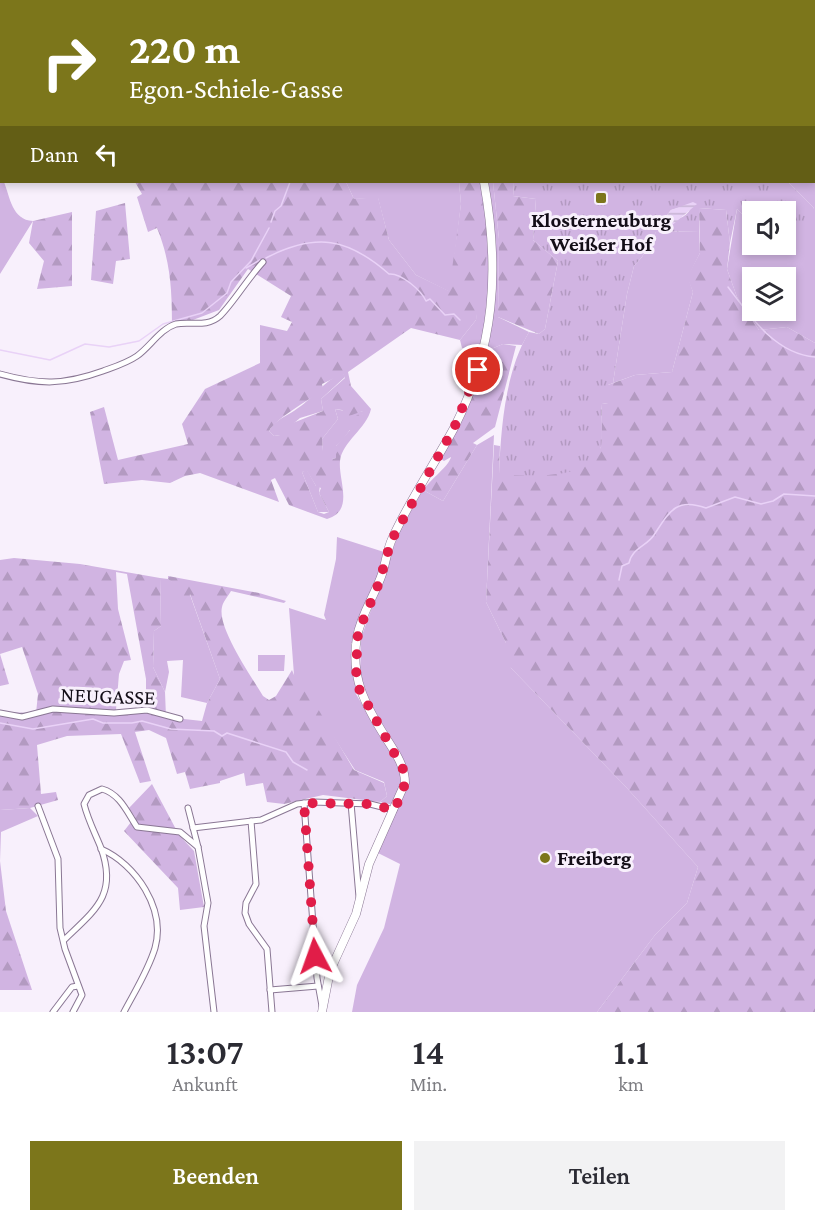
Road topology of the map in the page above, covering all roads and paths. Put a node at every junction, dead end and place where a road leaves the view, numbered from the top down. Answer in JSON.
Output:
{"nodes":[{"id":1,"x":484,"y":183,"type":"edge"},
{"id":2,"x":263,"y":262,"type":"dead end"},
{"id":3,"x":0,"y":374,"type":"edge"},
{"id":4,"x":0,"y":713,"type":"edge"},
{"id":5,"x":180,"y":719,"type":"dead end"},
{"id":6,"x":304,"y":803,"type":"junction"},
{"id":7,"x":351,"y":803,"type":"junction"},
{"id":8,"x":38,"y":806,"type":"dead end"},
{"id":9,"x":188,"y":808,"type":"dead end"},
{"id":10,"x":394,"y":810,"type":"junction"},
{"id":11,"x":251,"y":821,"type":"junction"},
{"id":12,"x":193,"y":828,"type":"junction"},
{"id":13,"x":198,"y":847,"type":"junction"},
{"id":14,"x":101,"y":849,"type":"junction"},
{"id":15,"x":356,"y":871,"type":"junction"},
{"id":16,"x":367,"y":871,"type":"junction"},
{"id":17,"x":360,"y":902,"type":"junction"},
{"id":18,"x":64,"y":940,"type":"junction"},
{"id":19,"x":328,"y":977,"type":"junction"},
{"id":20,"x":317,"y":978,"type":"junction"},
{"id":21,"x":78,"y":986,"type":"junction"},
{"id":22,"x":318,"y":986,"type":"junction"},
{"id":23,"x":270,"y":990,"type":"junction"},
{"id":24,"x":322,"y":1010,"type":"edge"},
{"id":25,"x":53,"y":1012,"type":"edge"},
{"id":26,"x":73,"y":1012,"type":"edge"},
{"id":27,"x":124,"y":1012,"type":"edge"},
{"id":28,"x":214,"y":1012,"type":"edge"},
{"id":29,"x":272,"y":1012,"type":"edge"}],
"edges":[{"from":1,"to":10,"type":"street"},
{"from":2,"to":3,"type":"street"},
{"from":4,"to":5,"type":"street","name":"NEUGASSE"},
{"from":6,"to":7,"type":"street"},
{"from":6,"to":11,"type":"street"},
{"from":6,"to":20,"type":"street"},
{"from":7,"to":10,"type":"street"},
{"from":7,"to":15,"type":"street"},
{"from":8,"to":18,"type":"street"},
{"from":9,"to":12,"type":"street"},
{"from":10,"to":16,"type":"street"},
{"from":11,"to":12,"type":"street"},
{"from":11,"to":23,"type":"street"},
{"from":12,"to":13,"type":"street"},
{"from":13,"to":14,"type":"street"},
{"from":13,"to":28,"type":"street"},
{"from":14,"to":18,"type":"street"},
{"from":14,"to":27,"type":"street"},
{"from":15,"to":16,"type":"street"},
{"from":15,"to":17,"type":"street"},
{"from":16,"to":17,"type":"street"},
{"from":17,"to":19,"type":"street"},
{"from":18,"to":21,"type":"street"},
{"from":19,"to":20,"type":"street"},
{"from":19,"to":24,"type":"street"},
{"from":20,"to":22,"type":"street"},
{"from":21,"to":25,"type":"street"},
{"from":21,"to":26,"type":"street"},
{"from":22,"to":23,"type":"street"},
{"from":22,"to":24,"type":"street"},
{"from":23,"to":29,"type":"street"}]}
